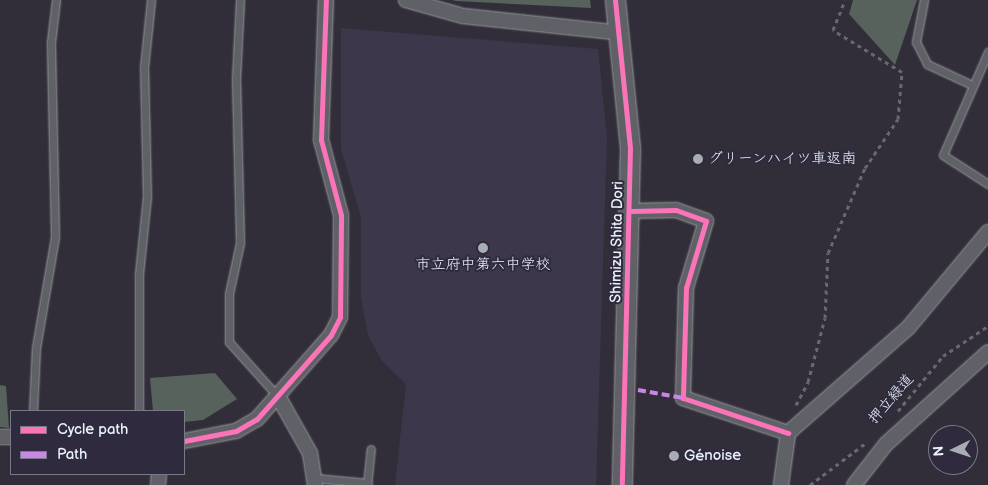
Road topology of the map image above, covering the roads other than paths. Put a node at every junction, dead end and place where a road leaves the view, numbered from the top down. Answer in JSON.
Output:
{"nodes":[{"id":1,"x":56,"y":0,"type":"edge"},
{"id":2,"x":152,"y":0,"type":"edge"},
{"id":3,"x":240,"y":0,"type":"edge"},
{"id":4,"x":326,"y":0,"type":"edge"},
{"id":5,"x":406,"y":0,"type":"edge"},
{"id":6,"x":615,"y":0,"type":"edge"},
{"id":7,"x":924,"y":0,"type":"edge"},
{"id":8,"x":620,"y":33,"type":"junction"},
{"id":9,"x":988,"y":52,"type":"edge"},
{"id":10,"x":972,"y":85,"type":"junction"},
{"id":11,"x":988,"y":184,"type":"edge"},
{"id":12,"x":631,"y":210,"type":"junction"},
{"id":13,"x":988,"y":232,"type":"edge"},
{"id":14,"x":988,"y":352,"type":"edge"},
{"id":15,"x":279,"y":398,"type":"junction"},
{"id":16,"x":32,"y":410,"type":"edge"},
{"id":17,"x":139,"y":410,"type":"edge"},
{"id":18,"x":788,"y":432,"type":"junction"},
{"id":19,"x":185,"y":441,"type":"edge"},
{"id":20,"x":372,"y":449,"type":"dead end"},
{"id":21,"x":315,"y":482,"type":"edge"},
{"id":22,"x":368,"y":484,"type":"edge"},
{"id":23,"x":622,"y":485,"type":"edge"},
{"id":24,"x":781,"y":485,"type":"edge"},
{"id":25,"x":854,"y":485,"type":"edge"}],
"edges":[{"from":1,"to":16,"type":"lane"},
{"from":2,"to":17,"type":"lane"},
{"from":3,"to":15,"type":"lane"},
{"from":4,"to":15,"type":"street"},
{"from":5,"to":8,"type":"street"},
{"from":6,"to":8,"type":"street","name":"Shimizu Shita Dori"},
{"from":7,"to":10,"type":"lane"},
{"from":8,"to":12,"type":"street","name":"Shimizu Shita Dori"},
{"from":9,"to":10,"type":"lane"},
{"from":10,"to":11,"type":"lane"},
{"from":12,"to":18,"type":"street"},
{"from":12,"to":23,"type":"street","name":"Shimizu Shita Dori"},
{"from":13,"to":18,"type":"street"},
{"from":14,"to":25,"type":"street"},
{"from":15,"to":19,"type":"street"},
{"from":15,"to":21,"type":"street"},
{"from":18,"to":24,"type":"street"},
{"from":20,"to":22,"type":"lane"},
{"from":21,"to":22,"type":"lane"}]}
